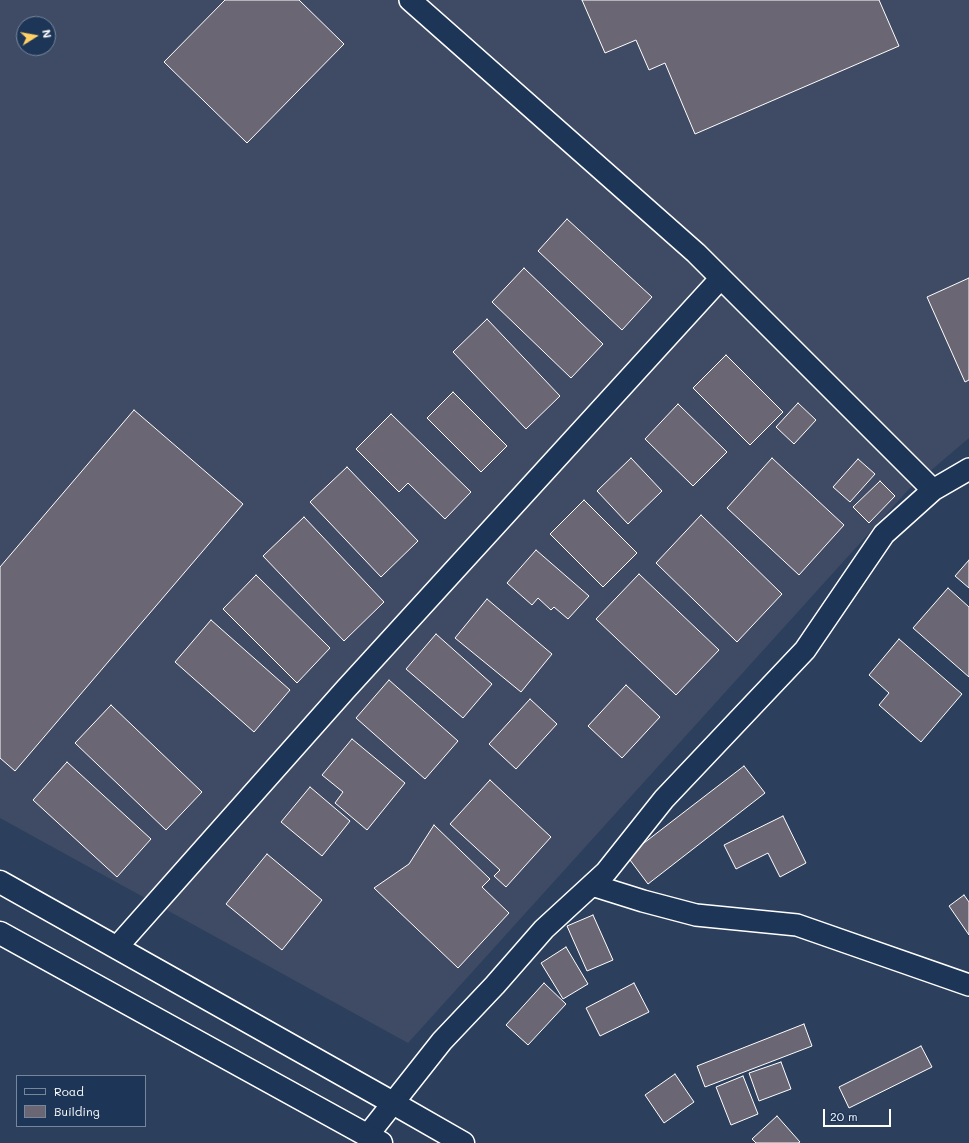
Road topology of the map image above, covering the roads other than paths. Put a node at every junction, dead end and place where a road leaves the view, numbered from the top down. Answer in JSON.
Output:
{"nodes":[{"id":1,"x":410,"y":0,"type":"edge"},
{"id":2,"x":721,"y":278,"type":"junction"},
{"id":3,"x":969,"y":469,"type":"edge"},
{"id":4,"x":933,"y":490,"type":"junction"},
{"id":5,"x":0,"y":882,"type":"edge"},
{"id":6,"x":592,"y":885,"type":"junction"},
{"id":7,"x":0,"y":933,"type":"edge"},
{"id":8,"x":117,"y":947,"type":"junction"},
{"id":9,"x":969,"y":985,"type":"edge"},
{"id":10,"x":393,"y":1103,"type":"junction"},
{"id":11,"x":374,"y":1139,"type":"edge"},
{"id":12,"x":463,"y":1143,"type":"edge"}],
"edges":[{"from":1,"to":2,"type":"street"},
{"from":2,"to":4,"type":"street"},
{"from":2,"to":8,"type":"street"},
{"from":3,"to":4,"type":"street"},
{"from":4,"to":6,"type":"street"},
{"from":5,"to":8,"type":"street"},
{"from":6,"to":9,"type":"street"},
{"from":6,"to":10,"type":"street"},
{"from":7,"to":11,"type":"street"},
{"from":8,"to":10,"type":"street"},
{"from":10,"to":11,"type":"street"},
{"from":10,"to":12,"type":"street"}]}
